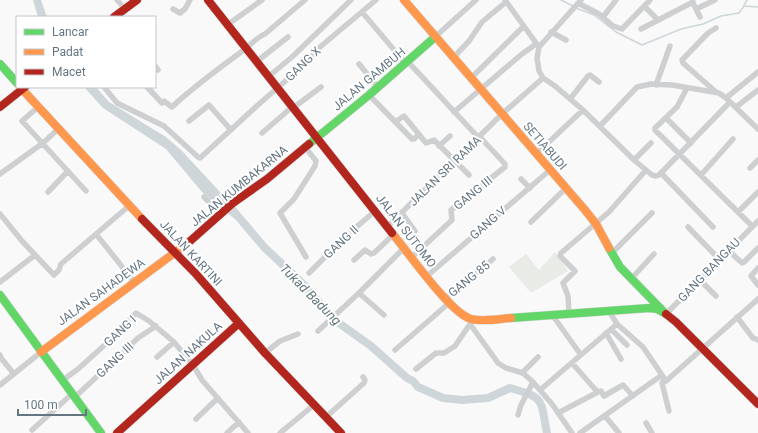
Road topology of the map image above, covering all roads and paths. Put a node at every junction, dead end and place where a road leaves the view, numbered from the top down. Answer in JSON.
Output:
{"nodes":[{"id":1,"x":117,"y":0,"type":"edge"},
{"id":2,"x":137,"y":0,"type":"edge"},
{"id":3,"x":190,"y":0,"type":"edge"},
{"id":4,"x":208,"y":0,"type":"edge"},
{"id":5,"x":262,"y":0,"type":"edge"},
{"id":6,"x":304,"y":0,"type":"edge"},
{"id":7,"x":351,"y":0,"type":"edge"},
{"id":8,"x":376,"y":0,"type":"edge"},
{"id":9,"x":404,"y":0,"type":"edge"},
{"id":10,"x":476,"y":0,"type":"edge"},
{"id":11,"x":616,"y":0,"type":"edge"},
{"id":12,"x":650,"y":0,"type":"edge"},
{"id":13,"x":715,"y":0,"type":"edge"},
{"id":14,"x":505,"y":1,"type":"edge"},
{"id":15,"x":692,"y":1,"type":"edge"},
{"id":16,"x":577,"y":4,"type":"edge"},
{"id":17,"x":644,"y":6,"type":"junction"},
{"id":18,"x":173,"y":9,"type":"dead end"},
{"id":19,"x":696,"y":9,"type":"junction"},
{"id":20,"x":362,"y":12,"type":"junction"},
{"id":21,"x":124,"y":13,"type":"edge"},
{"id":22,"x":603,"y":17,"type":"junction"},
{"id":23,"x":700,"y":17,"type":"dead end"},
{"id":24,"x":658,"y":20,"type":"junction"},
{"id":25,"x":227,"y":25,"type":"junction"},
{"id":26,"x":524,"y":26,"type":"junction"},
{"id":27,"x":716,"y":28,"type":"dead end"},
{"id":28,"x":640,"y":29,"type":"dead end"},
{"id":29,"x":551,"y":32,"type":"junction"},
{"id":30,"x":288,"y":37,"type":"dead end"},
{"id":31,"x":435,"y":37,"type":"junction"},
{"id":32,"x":566,"y":40,"type":"dead end"},
{"id":33,"x":538,"y":46,"type":"junction"},
{"id":34,"x":670,"y":46,"type":"dead end"},
{"id":35,"x":246,"y":48,"type":"junction"},
{"id":36,"x":453,"y":58,"type":"junction"},
{"id":37,"x":256,"y":62,"type":"junction"},
{"id":38,"x":407,"y":63,"type":"junction"},
{"id":39,"x":0,"y":64,"type":"edge"},
{"id":40,"x":359,"y":64,"type":"dead end"},
{"id":41,"x":758,"y":72,"type":"edge"},
{"id":42,"x":268,"y":77,"type":"junction"},
{"id":43,"x":471,"y":78,"type":"junction"},
{"id":44,"x":543,"y":78,"type":"junction"},
{"id":45,"x":16,"y":82,"type":"edge"},
{"id":46,"x":599,"y":82,"type":"dead end"},
{"id":47,"x":656,"y":85,"type":"junction"},
{"id":48,"x":321,"y":87,"type":"dead end"},
{"id":49,"x":378,"y":87,"type":"junction"},
{"id":50,"x":20,"y":88,"type":"edge"},
{"id":51,"x":22,"y":88,"type":"edge"},
{"id":52,"x":105,"y":88,"type":"edge"},
{"id":53,"x":148,"y":88,"type":"edge"},
{"id":54,"x":278,"y":88,"type":"junction"},
{"id":55,"x":688,"y":88,"type":"junction"},
{"id":56,"x":481,"y":89,"type":"junction"},
{"id":57,"x":758,"y":90,"type":"edge"},
{"id":58,"x":716,"y":92,"type":"junction"},
{"id":59,"x":369,"y":95,"type":"junction"},
{"id":60,"x":570,"y":99,"type":"junction"},
{"id":61,"x":728,"y":100,"type":"junction"},
{"id":62,"x":736,"y":106,"type":"junction"},
{"id":63,"x":0,"y":107,"type":"edge"},
{"id":64,"x":38,"y":107,"type":"junction"},
{"id":65,"x":293,"y":107,"type":"junction"},
{"id":66,"x":583,"y":110,"type":"junction"},
{"id":67,"x":454,"y":112,"type":"junction"},
{"id":68,"x":502,"y":114,"type":"junction"},
{"id":69,"x":666,"y":118,"type":"junction"},
{"id":70,"x":189,"y":121,"type":"dead end"},
{"id":71,"x":395,"y":122,"type":"junction"},
{"id":72,"x":757,"y":125,"type":"edge"},
{"id":73,"x":600,"y":126,"type":"junction"},
{"id":74,"x":58,"y":129,"type":"junction"},
{"id":75,"x":231,"y":130,"type":"junction"},
{"id":76,"x":262,"y":133,"type":"dead end"},
{"id":77,"x":419,"y":134,"type":"junction"},
{"id":78,"x":450,"y":136,"type":"dead end"},
{"id":79,"x":317,"y":137,"type":"junction"},
{"id":80,"x":480,"y":137,"type":"junction"},
{"id":81,"x":732,"y":139,"type":"dead end"},
{"id":82,"x":42,"y":143,"type":"junction"},
{"id":83,"x":651,"y":143,"type":"dead end"},
{"id":84,"x":691,"y":143,"type":"junction"},
{"id":85,"x":439,"y":146,"type":"junction"},
{"id":86,"x":305,"y":147,"type":"junction"},
{"id":87,"x":680,"y":153,"type":"junction"},
{"id":88,"x":536,"y":154,"type":"junction"},
{"id":89,"x":634,"y":160,"type":"junction"},
{"id":90,"x":758,"y":160,"type":"edge"},
{"id":91,"x":455,"y":161,"type":"junction"},
{"id":92,"x":750,"y":168,"type":"dead end"},
{"id":93,"x":550,"y":170,"type":"junction"},
{"id":94,"x":646,"y":170,"type":"junction"},
{"id":95,"x":68,"y":171,"type":"junction"},
{"id":96,"x":660,"y":173,"type":"junction"},
{"id":97,"x":0,"y":174,"type":"edge"},
{"id":98,"x":469,"y":175,"type":"dead end"},
{"id":99,"x":701,"y":175,"type":"junction"},
{"id":100,"x":522,"y":179,"type":"dead end"},
{"id":101,"x":530,"y":188,"type":"junction"},
{"id":102,"x":566,"y":188,"type":"junction"},
{"id":103,"x":86,"y":190,"type":"dead end"},
{"id":104,"x":48,"y":192,"type":"dead end"},
{"id":105,"x":758,"y":192,"type":"edge"},
{"id":106,"x":204,"y":197,"type":"dead end"},
{"id":107,"x":130,"y":206,"type":"junction"},
{"id":108,"x":375,"y":211,"type":"junction"},
{"id":109,"x":738,"y":212,"type":"junction"},
{"id":110,"x":223,"y":213,"type":"junction"},
{"id":111,"x":402,"y":213,"type":"junction"},
{"id":112,"x":652,"y":213,"type":"dead end"},
{"id":113,"x":0,"y":214,"type":"edge"},
{"id":114,"x":758,"y":221,"type":"edge"},
{"id":115,"x":531,"y":222,"type":"dead end"},
{"id":116,"x":596,"y":224,"type":"junction"},
{"id":117,"x":752,"y":226,"type":"junction"},
{"id":118,"x":387,"y":227,"type":"junction"},
{"id":119,"x":688,"y":227,"type":"dead end"},
{"id":120,"x":713,"y":227,"type":"dead end"},
{"id":121,"x":416,"y":231,"type":"dead end"},
{"id":122,"x":96,"y":234,"type":"junction"},
{"id":123,"x":393,"y":235,"type":"junction"},
{"id":124,"x":404,"y":248,"type":"junction"},
{"id":125,"x":758,"y":248,"type":"edge"},
{"id":126,"x":728,"y":250,"type":"junction"},
{"id":127,"x":176,"y":252,"type":"junction"},
{"id":128,"x":612,"y":253,"type":"junction"},
{"id":129,"x":654,"y":254,"type":"dead end"},
{"id":130,"x":35,"y":255,"type":"junction"},
{"id":131,"x":306,"y":257,"type":"dead end"},
{"id":132,"x":412,"y":257,"type":"junction"},
{"id":133,"x":719,"y":259,"type":"junction"},
{"id":134,"x":354,"y":260,"type":"dead end"},
{"id":135,"x":493,"y":260,"type":"dead end"},
{"id":136,"x":758,"y":268,"type":"edge"},
{"id":137,"x":308,"y":273,"type":"dead end"},
{"id":138,"x":427,"y":276,"type":"junction"},
{"id":139,"x":631,"y":279,"type":"junction"},
{"id":140,"x":699,"y":279,"type":"junction"},
{"id":141,"x":0,"y":282,"type":"edge"},
{"id":142,"x":135,"y":283,"type":"junction"},
{"id":143,"x":758,"y":285,"type":"edge"},
{"id":144,"x":359,"y":293,"type":"junction"},
{"id":145,"x":0,"y":295,"type":"edge"},
{"id":146,"x":648,"y":296,"type":"junction"},
{"id":147,"x":716,"y":296,"type":"dead end"},
{"id":148,"x":758,"y":299,"type":"edge"},
{"id":149,"x":447,"y":301,"type":"junction"},
{"id":150,"x":645,"y":308,"type":"junction"},
{"id":151,"x":609,"y":311,"type":"junction"},
{"id":152,"x":665,"y":312,"type":"junction"},
{"id":153,"x":569,"y":315,"type":"junction"},
{"id":154,"x":384,"y":316,"type":"dead end"},
{"id":155,"x":553,"y":316,"type":"junction"},
{"id":156,"x":737,"y":317,"type":"junction"},
{"id":157,"x":237,"y":321,"type":"junction"},
{"id":158,"x":471,"y":322,"type":"junction"},
{"id":159,"x":617,"y":324,"type":"junction"},
{"id":160,"x":156,"y":326,"type":"junction"},
{"id":161,"x":611,"y":329,"type":"junction"},
{"id":162,"x":318,"y":330,"type":"dead end"},
{"id":163,"x":298,"y":334,"type":"dead end"},
{"id":164,"x":606,"y":334,"type":"junction"},
{"id":165,"x":758,"y":340,"type":"edge"},
{"id":166,"x":174,"y":342,"type":"junction"},
{"id":167,"x":627,"y":345,"type":"dead end"},
{"id":168,"x":703,"y":349,"type":"junction"},
{"id":169,"x":395,"y":350,"type":"dead end"},
{"id":170,"x":41,"y":352,"type":"junction"},
{"id":171,"x":266,"y":353,"type":"junction"},
{"id":172,"x":0,"y":355,"type":"edge"},
{"id":173,"x":581,"y":355,"type":"junction"},
{"id":174,"x":157,"y":357,"type":"dead end"},
{"id":175,"x":538,"y":357,"type":"dead end"},
{"id":176,"x":621,"y":360,"type":"dead end"},
{"id":177,"x":572,"y":363,"type":"junction"},
{"id":178,"x":193,"y":365,"type":"junction"},
{"id":179,"x":416,"y":369,"type":"dead end"},
{"id":180,"x":522,"y":373,"type":"junction"},
{"id":181,"x":14,"y":374,"type":"junction"},
{"id":182,"x":363,"y":377,"type":"dead end"},
{"id":183,"x":663,"y":377,"type":"junction"},
{"id":184,"x":63,"y":380,"type":"junction"},
{"id":185,"x":532,"y":384,"type":"junction"},
{"id":186,"x":0,"y":385,"type":"edge"},
{"id":187,"x":540,"y":390,"type":"junction"},
{"id":188,"x":598,"y":392,"type":"junction"},
{"id":189,"x":74,"y":395,"type":"junction"},
{"id":190,"x":633,"y":396,"type":"junction"},
{"id":191,"x":218,"y":398,"type":"junction"},
{"id":192,"x":315,"y":404,"type":"junction"},
{"id":193,"x":758,"y":404,"type":"edge"},
{"id":194,"x":669,"y":411,"type":"dead end"},
{"id":195,"x":558,"y":413,"type":"junction"},
{"id":196,"x":518,"y":415,"type":"dead end"},
{"id":197,"x":605,"y":416,"type":"junction"},
{"id":198,"x":326,"y":417,"type":"junction"},
{"id":199,"x":196,"y":419,"type":"dead end"},
{"id":200,"x":239,"y":422,"type":"junction"},
{"id":201,"x":646,"y":423,"type":"dead end"},
{"id":202,"x":32,"y":430,"type":"dead end"},
{"id":203,"x":101,"y":433,"type":"edge"},
{"id":204,"x":117,"y":433,"type":"edge"},
{"id":205,"x":227,"y":433,"type":"edge"},
{"id":206,"x":248,"y":433,"type":"edge"},
{"id":207,"x":280,"y":433,"type":"edge"},
{"id":208,"x":341,"y":433,"type":"edge"},
{"id":209,"x":572,"y":433,"type":"edge"},
{"id":210,"x":580,"y":433,"type":"edge"},
{"id":211,"x":619,"y":433,"type":"edge"},
{"id":212,"x":652,"y":433,"type":"edge"}],
"edges":[{"from":1,"to":21,"type":"street"},
{"from":2,"to":21,"type":"main road"},
{"from":3,"to":18,"type":"street"},
{"from":4,"to":25,"type":"main road","name":"JALAN SUTOMO"},
{"from":5,"to":25,"type":"street"},
{"from":6,"to":35,"type":"street"},
{"from":7,"to":42,"type":"street"},
{"from":8,"to":20,"type":"street","name":"GANG X"},
{"from":9,"to":31,"type":"main road","name":"SETIABUDI"},
{"from":10,"to":31,"type":"street"},
{"from":11,"to":22,"type":"street"},
{"from":12,"to":17,"type":"street"},
{"from":13,"to":19,"type":"street"},
{"from":14,"to":26,"type":"street"},
{"from":14,"to":36,"type":"street"},
{"from":15,"to":19,"type":"street"},
{"from":15,"to":24,"type":"street"},
{"from":16,"to":22,"type":"street"},
{"from":16,"to":29,"type":"street"},
{"from":17,"to":22,"type":"street"},
{"from":17,"to":24,"type":"street"},
{"from":19,"to":23,"type":"street"},
{"from":20,"to":38,"type":"street"},
{"from":20,"to":54,"type":"street","name":"GANG X"},
{"from":24,"to":28,"type":"street"},
{"from":25,"to":35,"type":"main road","name":"JALAN SUTOMO"},
{"from":26,"to":33,"type":"street"},
{"from":26,"to":43,"type":"street"},
{"from":27,"to":58,"type":"street"},
{"from":29,"to":32,"type":"street"},
{"from":29,"to":33,"type":"street"},
{"from":30,"to":37,"type":"street"},
{"from":31,"to":36,"type":"main road","name":"SETIABUDI"},
{"from":31,"to":38,"type":"main road","name":"JALAN GAMBUH"},
{"from":33,"to":44,"type":"street"},
{"from":33,"to":56,"type":"street"},
{"from":34,"to":47,"type":"street"},
{"from":35,"to":37,"type":"main road","name":"JALAN SUTOMO"},
{"from":35,"to":53,"type":"street"},
{"from":36,"to":43,"type":"main road","name":"SETIABUDI"},
{"from":37,"to":42,"type":"main road","name":"JALAN SUTOMO"},
{"from":38,"to":49,"type":"main road","name":"JALAN GAMBUH"},
{"from":38,"to":67,"type":"street"},
{"from":39,"to":45,"type":"main road","name":"JALAN KARTINI"},
{"from":40,"to":49,"type":"street"},
{"from":41,"to":61,"type":"street"},
{"from":42,"to":54,"type":"main road","name":"JALAN SUTOMO"},
{"from":43,"to":56,"type":"main road","name":"SETIABUDI"},
{"from":44,"to":60,"type":"street"},
{"from":44,"to":68,"type":"street","name":"JALAN SRI RAMA"},
{"from":46,"to":60,"type":"street"},
{"from":47,"to":55,"type":"street"},
{"from":47,"to":73,"type":"street"},
{"from":48,"to":65,"type":"street"},
{"from":49,"to":59,"type":"main road","name":"JALAN GAMBUH"},
{"from":50,"to":63,"type":"main road"},
{"from":51,"to":64,"type":"main road","name":"JALAN KARTINI"},
{"from":52,"to":75,"type":"street","name":"GANG X"},
{"from":54,"to":65,"type":"main road","name":"JALAN SUTOMO"},
{"from":54,"to":75,"type":"street","name":"GANG X"},
{"from":55,"to":58,"type":"street"},
{"from":55,"to":69,"type":"street"},
{"from":56,"to":67,"type":"street"},
{"from":56,"to":68,"type":"main road","name":"SETIABUDI"},
{"from":57,"to":62,"type":"street"},
{"from":58,"to":61,"type":"street"},
{"from":59,"to":71,"type":"street"},
{"from":59,"to":79,"type":"main road","name":"JALAN GAMBUH"},
{"from":60,"to":66,"type":"street"},
{"from":61,"to":62,"type":"street"},
{"from":61,"to":84,"type":"street"},
{"from":62,"to":72,"type":"street"},
{"from":64,"to":74,"type":"main road","name":"JALAN KARTINI"},
{"from":64,"to":82,"type":"street"},
{"from":65,"to":76,"type":"street"},
{"from":65,"to":79,"type":"main road","name":"JALAN SUTOMO"},
{"from":66,"to":73,"type":"street"},
{"from":66,"to":88,"type":"street"},
{"from":67,"to":80,"type":"street"},
{"from":68,"to":80,"type":"street","name":"JALAN SRI RAMA"},
{"from":68,"to":88,"type":"main road","name":"SETIABUDI"},
{"from":69,"to":84,"type":"street"},
{"from":69,"to":87,"type":"street"},
{"from":70,"to":75,"type":"street"},
{"from":71,"to":77,"type":"street"},
{"from":71,"to":77,"type":"street"},
{"from":73,"to":89,"type":"street"},
{"from":74,"to":82,"type":"street"},
{"from":74,"to":107,"type":"main road","name":"JALAN KARTINI"},
{"from":77,"to":85,"type":"street"},
{"from":78,"to":85,"type":"street"},
{"from":79,"to":86,"type":"main road","name":"JALAN KUMBAKARNA"},
{"from":79,"to":108,"type":"main road","name":"JALAN SUTOMO"},
{"from":80,"to":91,"type":"street","name":"JALAN SRI RAMA"},
{"from":80,"to":132,"type":"street","name":"GANG III"},
{"from":81,"to":99,"type":"street"},
{"from":82,"to":95,"type":"street"},
{"from":82,"to":97,"type":"street"},
{"from":83,"to":89,"type":"street"},
{"from":84,"to":87,"type":"street"},
{"from":85,"to":91,"type":"street"},
{"from":86,"to":110,"type":"main road","name":"JALAN KUMBAKARNA"},
{"from":86,"to":131,"type":"street"},
{"from":87,"to":96,"type":"street"},
{"from":87,"to":99,"type":"street"},
{"from":88,"to":93,"type":"main road","name":"SETIABUDI"},
{"from":89,"to":94,"type":"street"},
{"from":90,"to":92,"type":"street"},
{"from":91,"to":98,"type":"street"},
{"from":91,"to":111,"type":"street","name":"JALAN SRI RAMA"},
{"from":93,"to":101,"type":"street","name":"GANG V"},
{"from":93,"to":102,"type":"main road","name":"SETIABUDI"},
{"from":94,"to":96,"type":"street"},
{"from":94,"to":116,"type":"street"},
{"from":95,"to":103,"type":"street"},
{"from":95,"to":104,"type":"street"},
{"from":96,"to":120,"type":"street"},
{"from":99,"to":109,"type":"street"},
{"from":100,"to":101,"type":"street"},
{"from":101,"to":138,"type":"street","name":"GANG V"},
{"from":102,"to":115,"type":"street"},
{"from":102,"to":116,"type":"main road","name":"SETIABUDI"},
{"from":105,"to":109,"type":"street"},
{"from":106,"to":110,"type":"street"},
{"from":107,"to":122,"type":"street"},
{"from":107,"to":127,"type":"main road","name":"JALAN KARTINI"},
{"from":108,"to":118,"type":"main road","name":"JALAN SUTOMO"},
{"from":108,"to":137,"type":"street","name":"GANG II"},
{"from":109,"to":117,"type":"street"},
{"from":110,"to":127,"type":"main road","name":"JALAN KUMBAKARNA"},
{"from":111,"to":118,"type":"street","name":"JALAN SRI RAMA"},
{"from":111,"to":121,"type":"street"},
{"from":112,"to":128,"type":"street"},
{"from":113,"to":130,"type":"street"},
{"from":114,"to":117,"type":"street","name":"GANG BANGAU"},
{"from":116,"to":128,"type":"main road","name":"SETIABUDI"},
{"from":116,"to":153,"type":"street"},
{"from":117,"to":126,"type":"street","name":"GANG BANGAU"},
{"from":118,"to":123,"type":"main road","name":"JALAN SUTOMO"},
{"from":119,"to":133,"type":"street"},
{"from":122,"to":130,"type":"street"},
{"from":122,"to":142,"type":"street"},
{"from":123,"to":124,"type":"main road","name":"JALAN SUTOMO"},
{"from":123,"to":134,"type":"street"},
{"from":124,"to":132,"type":"main road","name":"JALAN SUTOMO"},
{"from":124,"to":144,"type":"street"},
{"from":125,"to":126,"type":"street"},
{"from":126,"to":133,"type":"street","name":"GANG BANGAU"},
{"from":127,"to":142,"type":"main road","name":"JALAN SAHADEWA"},
{"from":127,"to":157,"type":"main road","name":"JALAN KARTINI"},
{"from":128,"to":139,"type":"main road","name":"SETIABUDI"},
{"from":129,"to":139,"type":"street"},
{"from":130,"to":141,"type":"street"},
{"from":132,"to":138,"type":"main road","name":"JALAN SUTOMO"},
{"from":133,"to":140,"type":"street","name":"GANG BANGAU"},
{"from":135,"to":149,"type":"street","name":"GANG 85"},
{"from":136,"to":143,"type":"street"},
{"from":138,"to":149,"type":"main road","name":"JALAN SUTOMO"},
{"from":139,"to":146,"type":"main road","name":"SETIABUDI"},
{"from":140,"to":147,"type":"street"},
{"from":140,"to":152,"type":"street","name":"GANG BANGAU"},
{"from":142,"to":170,"type":"main road","name":"JALAN SAHADEWA"},
{"from":144,"to":154,"type":"street"},
{"from":144,"to":162,"type":"street"},
{"from":145,"to":170,"type":"main road"},
{"from":146,"to":150,"type":"main road"},
{"from":146,"to":152,"type":"main road","name":"SETIABUDI"},
{"from":148,"to":156,"type":"street"},
{"from":149,"to":158,"type":"main road","name":"JALAN SUTOMO"},
{"from":149,"to":169,"type":"street","name":"GANG 85"},
{"from":150,"to":151,"type":"main road"},
{"from":150,"to":152,"type":"main road"},
{"from":151,"to":153,"type":"main road"},
{"from":151,"to":159,"type":"street"},
{"from":152,"to":168,"type":"main road","name":"SETIABUDI"},
{"from":153,"to":155,"type":"main road"},
{"from":155,"to":158,"type":"main road"},
{"from":155,"to":173,"type":"street"},
{"from":156,"to":165,"type":"street"},
{"from":156,"to":168,"type":"street"},
{"from":157,"to":171,"type":"main road","name":"JALAN KARTINI"},
{"from":157,"to":178,"type":"main road","name":"JALAN NAKULA"},
{"from":158,"to":179,"type":"street"},
{"from":158,"to":180,"type":"street"},
{"from":159,"to":161,"type":"street"},
{"from":159,"to":183,"type":"street"},
{"from":160,"to":166,"type":"street","name":"GANG I"},
{"from":160,"to":184,"type":"street","name":"GANG I"},
{"from":160,"to":189,"type":"street","name":"GANG III"},
{"from":161,"to":164,"type":"street"},
{"from":161,"to":167,"type":"street"},
{"from":163,"to":171,"type":"street"},
{"from":164,"to":173,"type":"street"},
{"from":164,"to":176,"type":"street"},
{"from":166,"to":174,"type":"street"},
{"from":166,"to":178,"type":"street","name":"GANG I"},
{"from":168,"to":183,"type":"street"},
{"from":168,"to":193,"type":"main road","name":"SETIABUDI"},
{"from":170,"to":181,"type":"street"},
{"from":170,"to":184,"type":"main road"},
{"from":171,"to":192,"type":"main road","name":"JALAN KARTINI"},
{"from":172,"to":181,"type":"street"},
{"from":173,"to":177,"type":"street"},
{"from":175,"to":180,"type":"street"},
{"from":177,"to":187,"type":"street"},
{"from":177,"to":188,"type":"street"},
{"from":178,"to":191,"type":"street","name":"GANG I"},
{"from":178,"to":204,"type":"main road","name":"JALAN NAKULA"},
{"from":180,"to":185,"type":"street"},
{"from":181,"to":186,"type":"street"},
{"from":182,"to":198,"type":"street"},
{"from":183,"to":190,"type":"street"},
{"from":183,"to":194,"type":"street"},
{"from":184,"to":189,"type":"main road"},
{"from":185,"to":187,"type":"street"},
{"from":185,"to":196,"type":"street"},
{"from":187,"to":195,"type":"street"},
{"from":188,"to":190,"type":"street"},
{"from":188,"to":195,"type":"street"},
{"from":189,"to":202,"type":"street","name":"GANG III"},
{"from":189,"to":203,"type":"main road"},
{"from":190,"to":197,"type":"street"},
{"from":191,"to":199,"type":"street"},
{"from":191,"to":200,"type":"street","name":"GANG I"},
{"from":192,"to":198,"type":"main road","name":"JALAN KARTINI"},
{"from":192,"to":207,"type":"street"},
{"from":195,"to":209,"type":"street"},
{"from":197,"to":210,"type":"street"},
{"from":197,"to":211,"type":"street"},
{"from":198,"to":208,"type":"main road","name":"JALAN KARTINI"},
{"from":200,"to":205,"type":"street"},
{"from":200,"to":206,"type":"street","name":"GANG I"},
{"from":201,"to":212,"type":"street"}]}
